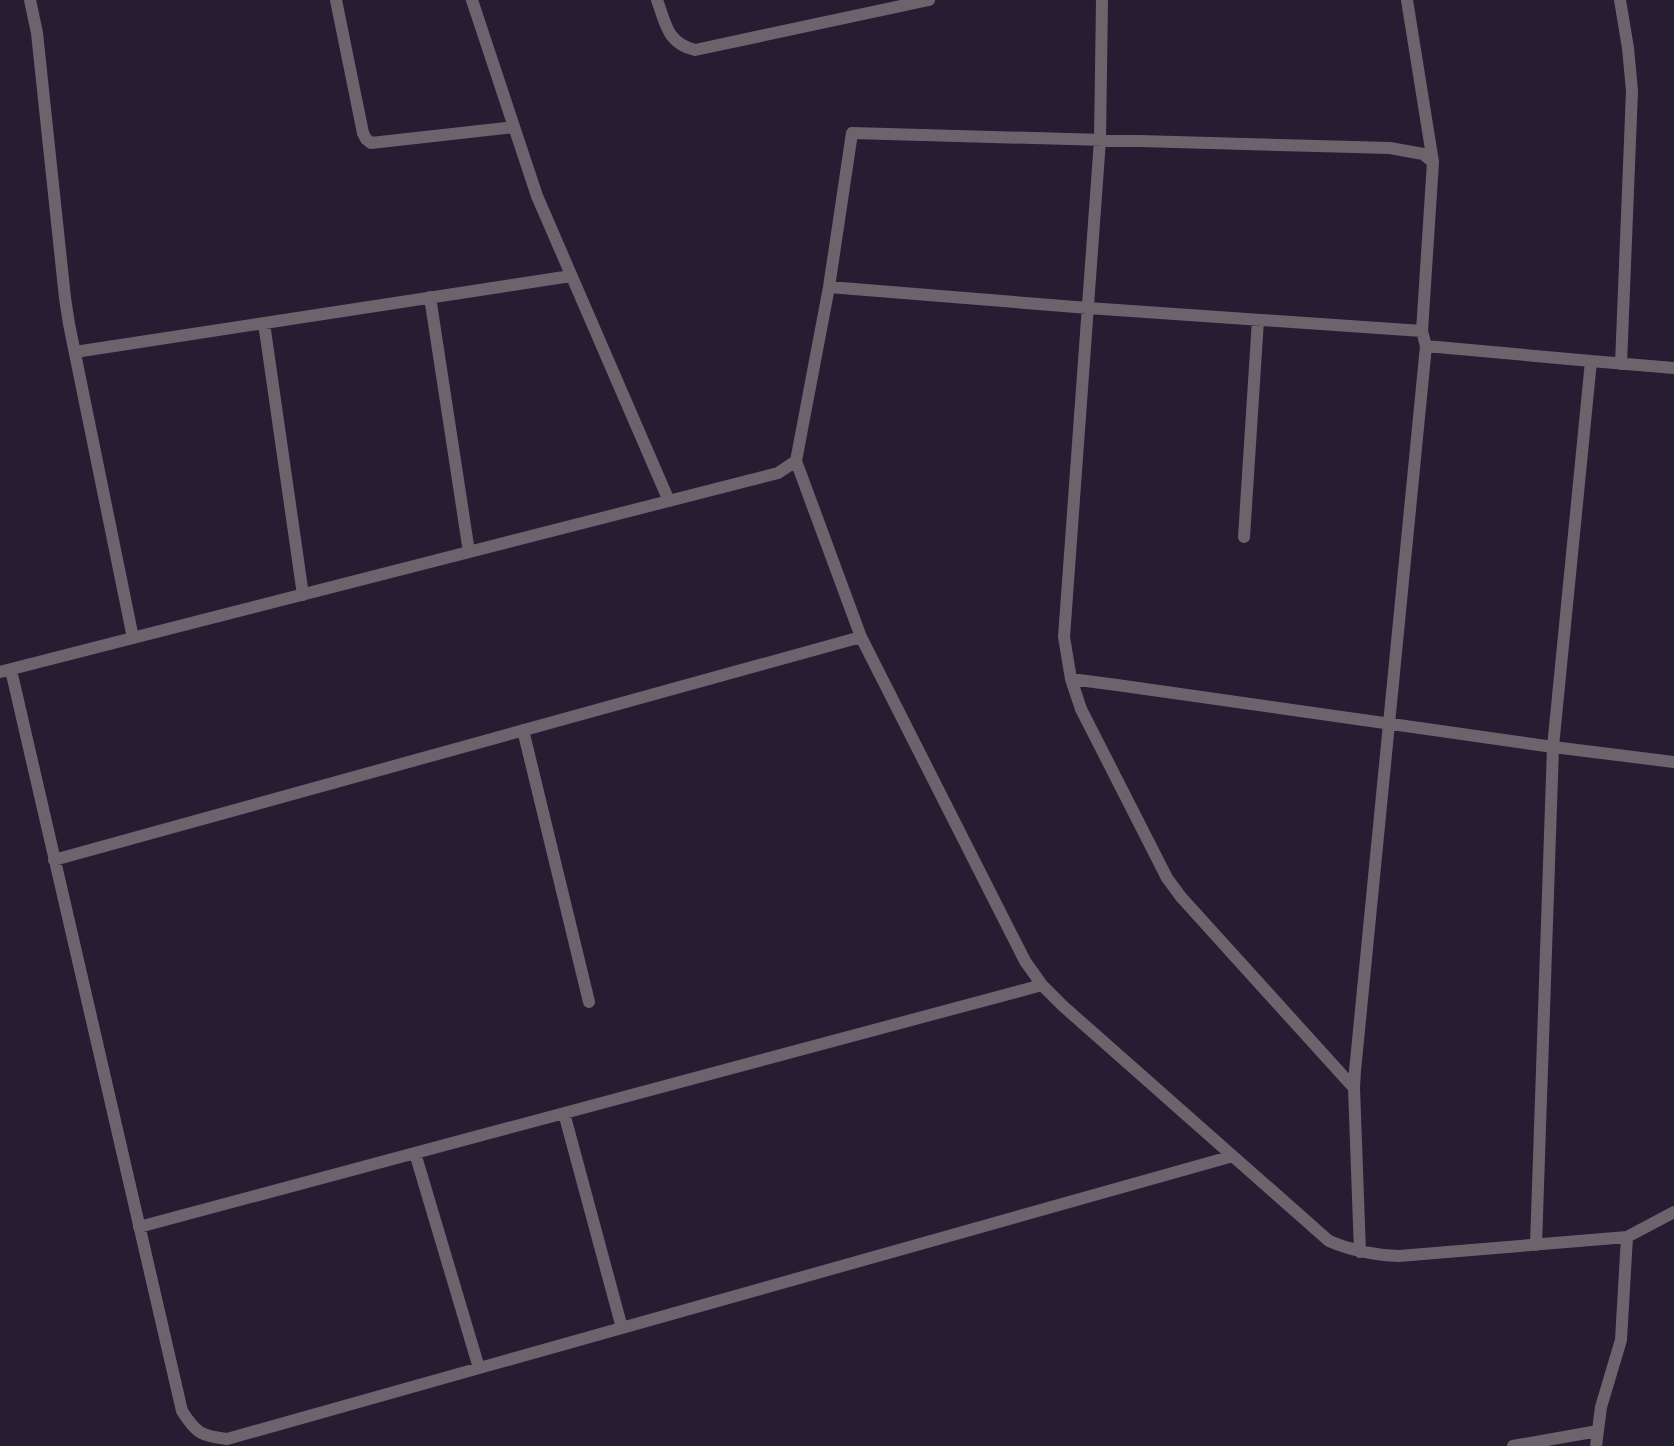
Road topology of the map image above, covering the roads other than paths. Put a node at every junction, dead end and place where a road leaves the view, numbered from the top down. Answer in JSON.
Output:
{"nodes":[{"id":1,"x":30,"y":0,"type":"edge"},
{"id":2,"x":336,"y":0,"type":"edge"},
{"id":3,"x":472,"y":0,"type":"edge"},
{"id":4,"x":658,"y":0,"type":"edge"},
{"id":5,"x":929,"y":0,"type":"edge"},
{"id":6,"x":1102,"y":0,"type":"edge"},
{"id":7,"x":1407,"y":0,"type":"edge"},
{"id":8,"x":1620,"y":0,"type":"edge"},
{"id":9,"x":514,"y":127,"type":"junction"},
{"id":10,"x":1100,"y":140,"type":"junction"},
{"id":11,"x":1433,"y":162,"type":"junction"},
{"id":12,"x":571,"y":276,"type":"junction"},
{"id":13,"x":829,"y":287,"type":"junction"},
{"id":14,"x":430,"y":297,"type":"junction"},
{"id":15,"x":1088,"y":308,"type":"junction"},
{"id":16,"x":1258,"y":320,"type":"junction"},
{"id":17,"x":264,"y":323,"type":"junction"},
{"id":18,"x":1422,"y":332,"type":"junction"},
{"id":19,"x":1426,"y":346,"type":"junction"},
{"id":20,"x":74,"y":352,"type":"junction"},
{"id":21,"x":1591,"y":361,"type":"junction"},
{"id":22,"x":1621,"y":364,"type":"junction"},
{"id":23,"x":1674,"y":368,"type":"edge"},
{"id":24,"x":796,"y":461,"type":"junction"},
{"id":25,"x":668,"y":501,"type":"junction"},
{"id":26,"x":1244,"y":537,"type":"dead end"},
{"id":27,"x":469,"y":552,"type":"junction"},
{"id":28,"x":303,"y":595,"type":"junction"},
{"id":29,"x":861,"y":637,"type":"junction"},
{"id":30,"x":134,"y":638,"type":"junction"},
{"id":31,"x":5,"y":671,"type":"edge"},
{"id":32,"x":1071,"y":679,"type":"junction"},
{"id":33,"x":1389,"y":724,"type":"junction"},
{"id":34,"x":523,"y":730,"type":"junction"},
{"id":35,"x":1553,"y":747,"type":"junction"},
{"id":36,"x":1674,"y":762,"type":"edge"},
{"id":37,"x":54,"y":860,"type":"junction"},
{"id":38,"x":1042,"y":985,"type":"junction"},
{"id":39,"x":589,"y":1002,"type":"dead end"},
{"id":40,"x":1354,"y":1088,"type":"junction"},
{"id":41,"x":564,"y":1113,"type":"junction"},
{"id":42,"x":415,"y":1153,"type":"junction"},
{"id":43,"x":1233,"y":1156,"type":"junction"},
{"id":44,"x":1674,"y":1212,"type":"edge"},
{"id":45,"x":140,"y":1227,"type":"junction"},
{"id":46,"x":1627,"y":1236,"type":"junction"},
{"id":47,"x":1536,"y":1245,"type":"junction"},
{"id":48,"x":1360,"y":1252,"type":"junction"},
{"id":49,"x":622,"y":1328,"type":"junction"},
{"id":50,"x":478,"y":1368,"type":"junction"},
{"id":51,"x":1598,"y":1431,"type":"junction"},
{"id":52,"x":1513,"y":1446,"type":"edge"},
{"id":53,"x":1596,"y":1446,"type":"edge"}],
"edges":[{"from":1,"to":20,"type":"street"},
{"from":2,"to":9,"type":"street"},
{"from":3,"to":9,"type":"street"},
{"from":4,"to":5,"type":"street"},
{"from":6,"to":10,"type":"street"},
{"from":7,"to":11,"type":"street"},
{"from":8,"to":22,"type":"street"},
{"from":9,"to":12,"type":"street"},
{"from":10,"to":11,"type":"street"},
{"from":10,"to":13,"type":"street"},
{"from":10,"to":15,"type":"street"},
{"from":11,"to":18,"type":"street"},
{"from":12,"to":14,"type":"street"},
{"from":12,"to":25,"type":"street"},
{"from":13,"to":15,"type":"street"},
{"from":13,"to":24,"type":"street"},
{"from":14,"to":17,"type":"street"},
{"from":14,"to":27,"type":"street"},
{"from":15,"to":16,"type":"street"},
{"from":15,"to":32,"type":"street"},
{"from":16,"to":18,"type":"street"},
{"from":16,"to":26,"type":"street"},
{"from":17,"to":20,"type":"street"},
{"from":17,"to":28,"type":"street"},
{"from":18,"to":19,"type":"street"},
{"from":19,"to":21,"type":"street"},
{"from":19,"to":33,"type":"street"},
{"from":20,"to":30,"type":"street"},
{"from":21,"to":22,"type":"street"},
{"from":21,"to":35,"type":"street"},
{"from":22,"to":23,"type":"street"},
{"from":24,"to":25,"type":"street"},
{"from":24,"to":29,"type":"street"},
{"from":25,"to":27,"type":"street"},
{"from":27,"to":28,"type":"street"},
{"from":28,"to":30,"type":"street"},
{"from":29,"to":34,"type":"street"},
{"from":29,"to":38,"type":"street"},
{"from":30,"to":31,"type":"street"},
{"from":31,"to":37,"type":"street"},
{"from":32,"to":33,"type":"street"},
{"from":32,"to":40,"type":"street"},
{"from":33,"to":35,"type":"street"},
{"from":33,"to":40,"type":"street"},
{"from":34,"to":37,"type":"street"},
{"from":34,"to":39,"type":"street"},
{"from":35,"to":36,"type":"street"},
{"from":35,"to":47,"type":"street"},
{"from":37,"to":45,"type":"street"},
{"from":38,"to":41,"type":"street"},
{"from":38,"to":43,"type":"street"},
{"from":40,"to":48,"type":"street"},
{"from":41,"to":42,"type":"street"},
{"from":41,"to":49,"type":"street"},
{"from":42,"to":45,"type":"street"},
{"from":42,"to":50,"type":"street"},
{"from":43,"to":48,"type":"street"},
{"from":43,"to":49,"type":"street"},
{"from":44,"to":46,"type":"street"},
{"from":45,"to":50,"type":"street"},
{"from":46,"to":47,"type":"street"},
{"from":46,"to":51,"type":"street"},
{"from":47,"to":48,"type":"street"},
{"from":49,"to":50,"type":"street"},
{"from":51,"to":52,"type":"street"},
{"from":51,"to":53,"type":"street"}]}
